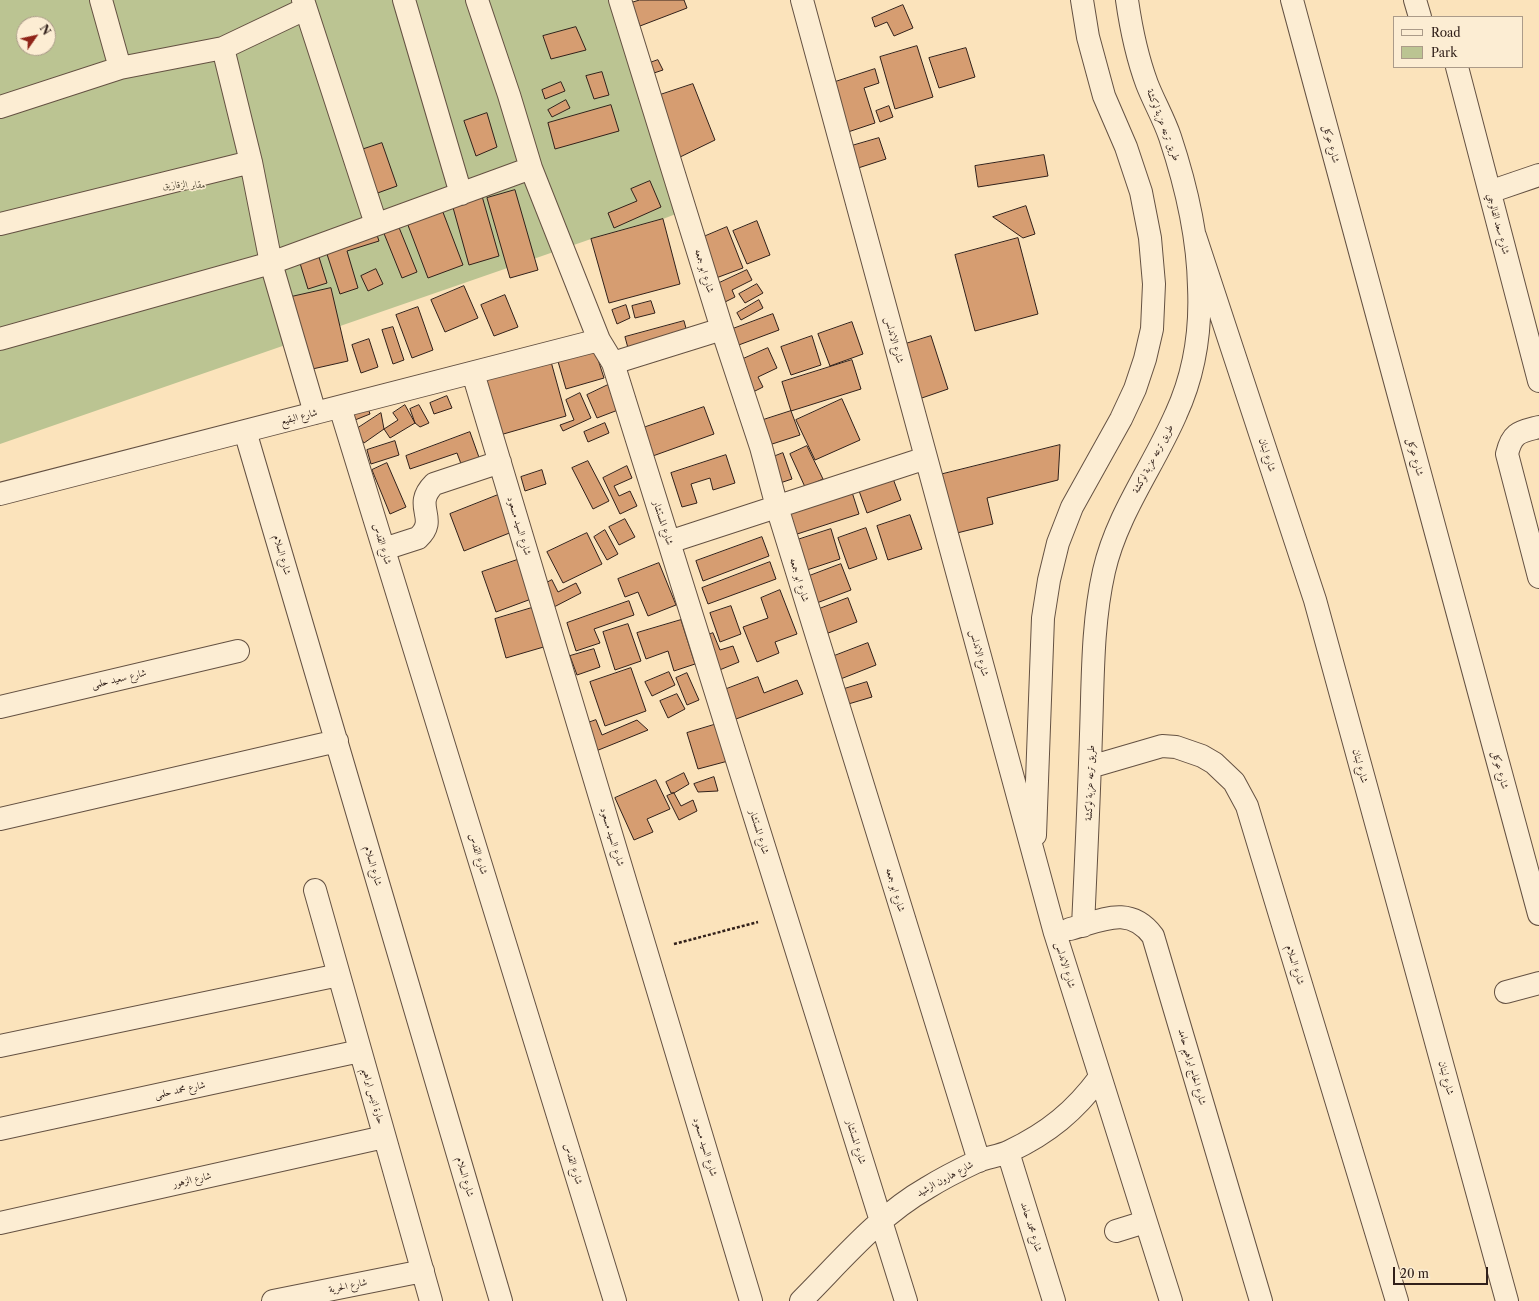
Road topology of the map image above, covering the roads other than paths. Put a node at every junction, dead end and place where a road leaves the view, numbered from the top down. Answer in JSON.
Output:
{"nodes":[{"id":1,"x":101,"y":0,"type":"edge"},
{"id":2,"x":404,"y":0,"type":"edge"},
{"id":3,"x":476,"y":0,"type":"edge"},
{"id":4,"x":620,"y":0,"type":"edge"},
{"id":5,"x":802,"y":0,"type":"edge"},
{"id":6,"x":1082,"y":0,"type":"edge"},
{"id":7,"x":1127,"y":0,"type":"edge"},
{"id":8,"x":1292,"y":0,"type":"edge"},
{"id":9,"x":1415,"y":0,"type":"edge"},
{"id":10,"x":304,"y":5,"type":"edge"},
{"id":11,"x":1420,"y":16,"type":"edge"},
{"id":12,"x":223,"y":48,"type":"junction"},
{"id":13,"x":120,"y":68,"type":"junction"},
{"id":14,"x":1457,"y":68,"type":"edge"},
{"id":15,"x":0,"y":107,"type":"edge"},
{"id":16,"x":251,"y":162,"type":"junction"},
{"id":17,"x":531,"y":168,"type":"junction"},
{"id":18,"x":1539,"y":174,"type":"edge"},
{"id":19,"x":1489,"y":189,"type":"junction"},
{"id":20,"x":461,"y":194,"type":"junction"},
{"id":21,"x":0,"y":224,"type":"edge"},
{"id":22,"x":376,"y":224,"type":"junction"},
{"id":23,"x":1195,"y":236,"type":"junction"},
{"id":24,"x":271,"y":263,"type":"junction"},
{"id":25,"x":722,"y":329,"type":"junction"},
{"id":26,"x":0,"y":339,"type":"edge"},
{"id":27,"x":599,"y":340,"type":"junction"},
{"id":28,"x":613,"y":363,"type":"junction"},
{"id":29,"x":473,"y":373,"type":"junction"},
{"id":30,"x":1539,"y":381,"type":"edge"},
{"id":31,"x":340,"y":407,"type":"junction"},
{"id":32,"x":315,"y":413,"type":"junction"},
{"id":33,"x":1539,"y":427,"type":"edge"},
{"id":34,"x":245,"y":431,"type":"junction"},
{"id":35,"x":926,"y":458,"type":"junction"},
{"id":36,"x":500,"y":462,"type":"junction"},
{"id":37,"x":0,"y":494,"type":"edge"},
{"id":38,"x":777,"y":507,"type":"junction"},
{"id":39,"x":669,"y":542,"type":"junction"},
{"id":40,"x":384,"y":549,"type":"junction"},
{"id":41,"x":1539,"y":577,"type":"edge"},
{"id":42,"x":238,"y":651,"type":"dead end"},
{"id":43,"x":0,"y":707,"type":"edge"},
{"id":44,"x":336,"y":741,"type":"junction"},
{"id":45,"x":1090,"y":767,"type":"junction"},
{"id":46,"x":0,"y":819,"type":"edge"},
{"id":47,"x":1035,"y":858,"type":"junction"},
{"id":48,"x":315,"y":890,"type":"dead end"},
{"id":49,"x":1539,"y":914,"type":"edge"},
{"id":50,"x":1083,"y":926,"type":"junction"},
{"id":51,"x":1055,"y":933,"type":"junction"},
{"id":52,"x":339,"y":975,"type":"junction"},
{"id":53,"x":1539,"y":983,"type":"edge"},
{"id":54,"x":1506,"y":992,"type":"dead end"},
{"id":55,"x":0,"y":1046,"type":"edge"},
{"id":56,"x":360,"y":1051,"type":"junction"},
{"id":57,"x":1100,"y":1077,"type":"junction"},
{"id":58,"x":0,"y":1130,"type":"edge"},
{"id":59,"x":384,"y":1137,"type":"junction"},
{"id":60,"x":1008,"y":1152,"type":"junction"},
{"id":61,"x":979,"y":1161,"type":"junction"},
{"id":62,"x":880,"y":1221,"type":"junction"},
{"id":63,"x":1145,"y":1222,"type":"junction"},
{"id":64,"x":0,"y":1223,"type":"edge"},
{"id":65,"x":1116,"y":1231,"type":"dead end"},
{"id":66,"x":423,"y":1271,"type":"junction"},
{"id":67,"x":273,"y":1301,"type":"edge"},
{"id":68,"x":431,"y":1301,"type":"edge"},
{"id":69,"x":501,"y":1301,"type":"edge"},
{"id":70,"x":615,"y":1301,"type":"edge"},
{"id":71,"x":751,"y":1301,"type":"edge"},
{"id":72,"x":801,"y":1301,"type":"edge"},
{"id":73,"x":906,"y":1301,"type":"edge"},
{"id":74,"x":1054,"y":1301,"type":"edge"},
{"id":75,"x":1171,"y":1301,"type":"edge"},
{"id":76,"x":1261,"y":1301,"type":"edge"},
{"id":77,"x":1397,"y":1301,"type":"edge"},
{"id":78,"x":1507,"y":1301,"type":"edge"}],
"edges":[{"from":1,"to":13,"type":"street"},
{"from":2,"to":20,"type":"street"},
{"from":3,"to":17,"type":"street","name":"شارع المستشار"},
{"from":4,"to":25,"type":"street","name":"شارع ابو جمعه"},
{"from":5,"to":35,"type":"street","name":"شارع الاندلس"},
{"from":6,"to":47,"type":"street"},
{"from":7,"to":23,"type":"street","name":"طريق ترعه عزبة لوكشة"},
{"from":8,"to":49,"type":"street","name":"شارع عوكل"},
{"from":9,"to":11,"type":"street"},
{"from":10,"to":12,"type":"street"},
{"from":10,"to":22,"type":"street"},
{"from":12,"to":13,"type":"street"},
{"from":12,"to":16,"type":"street"},
{"from":13,"to":15,"type":"street"},
{"from":14,"to":19,"type":"street","name":"شارع سعد الفالوجي"},
{"from":16,"to":21,"type":"street"},
{"from":16,"to":24,"type":"street"},
{"from":17,"to":20,"type":"street"},
{"from":17,"to":27,"type":"street","name":"شارع المستشار"},
{"from":18,"to":19,"type":"street"},
{"from":19,"to":30,"type":"street","name":"شارع سعد الفالوجي"},
{"from":20,"to":22,"type":"street"},
{"from":22,"to":24,"type":"street"},
{"from":23,"to":45,"type":"street","name":"طريق ترعه عزبة لوكشة"},
{"from":23,"to":78,"type":"street","name":"شارع لبنان"},
{"from":24,"to":26,"type":"street"},
{"from":24,"to":32,"type":"street"},
{"from":25,"to":28,"type":"street"},
{"from":25,"to":38,"type":"street","name":"شارع ابو جمعه"},
{"from":27,"to":28,"type":"street","name":"شارع المستشار"},
{"from":27,"to":29,"type":"street","name":"شارع البقيع"},
{"from":28,"to":39,"type":"street","name":"شارع المستشار"},
{"from":29,"to":31,"type":"street","name":"شارع البقيع"},
{"from":29,"to":36,"type":"street","name":"شارع السيد مسعود"},
{"from":31,"to":32,"type":"street","name":"شارع البقيع"},
{"from":31,"to":40,"type":"street","name":"شارع القدس"},
{"from":32,"to":34,"type":"street","name":"شارع البقيع"},
{"from":33,"to":41,"type":"street"},
{"from":34,"to":37,"type":"street","name":"شارع البقيع"},
{"from":34,"to":44,"type":"street","name":"شارع السلام"},
{"from":35,"to":38,"type":"street"},
{"from":35,"to":47,"type":"street","name":"شارع الاندلس"},
{"from":36,"to":40,"type":"street"},
{"from":36,"to":71,"type":"street","name":"شارع السيد مسعود"},
{"from":38,"to":39,"type":"street"},
{"from":38,"to":61,"type":"street","name":"شارع ابو جمعه"},
{"from":39,"to":62,"type":"street","name":"شارع المستشار"},
{"from":40,"to":70,"type":"street","name":"شارع القدس"},
{"from":42,"to":43,"type":"street","name":"شارع سعيد حلمى"},
{"from":44,"to":46,"type":"street"},
{"from":44,"to":69,"type":"street","name":"شارع السلام"},
{"from":45,"to":50,"type":"street","name":"طريق ترعه عزبة لوكشة"},
{"from":45,"to":77,"type":"street","name":"شارع السلام"},
{"from":47,"to":51,"type":"street","name":"شارع الاندلس"},
{"from":48,"to":52,"type":"street","name":"حارة انيس ابراهيم"},
{"from":50,"to":51,"type":"street","name":"شارع الحاج ابراهيم حامد"},
{"from":50,"to":76,"type":"street","name":"شارع الحاج ابراهيم حامد"},
{"from":51,"to":57,"type":"street","name":"شارع الاندلس"},
{"from":52,"to":55,"type":"street"},
{"from":52,"to":56,"type":"street","name":"حارة انيس ابراهيم"},
{"from":53,"to":54,"type":"street"},
{"from":56,"to":58,"type":"street","name":"شارع محمد حلمى"},
{"from":56,"to":59,"type":"street","name":"حارة انيس ابراهيم"},
{"from":57,"to":60,"type":"street","name":"شارع هارون الرشيد"},
{"from":57,"to":63,"type":"street","name":"شارع الاندلس"},
{"from":59,"to":64,"type":"street","name":"شارع الزهور"},
{"from":59,"to":66,"type":"street","name":"حارة انيس ابراهيم"},
{"from":60,"to":61,"type":"street","name":"شارع هارون الرشيد"},
{"from":60,"to":74,"type":"street","name":"شارع محمد حامد"},
{"from":61,"to":62,"type":"street","name":"شارع هارون الرشيد"},
{"from":62,"to":72,"type":"street","name":"شارع هارون الرشيد"},
{"from":62,"to":73,"type":"street","name":"شارع المستشار"},
{"from":63,"to":65,"type":"street"},
{"from":63,"to":75,"type":"street","name":"شارع الاندلس"},
{"from":66,"to":67,"type":"street","name":"شارع الحرية"},
{"from":66,"to":68,"type":"street","name":"حارة انيس ابراهيم"}]}
